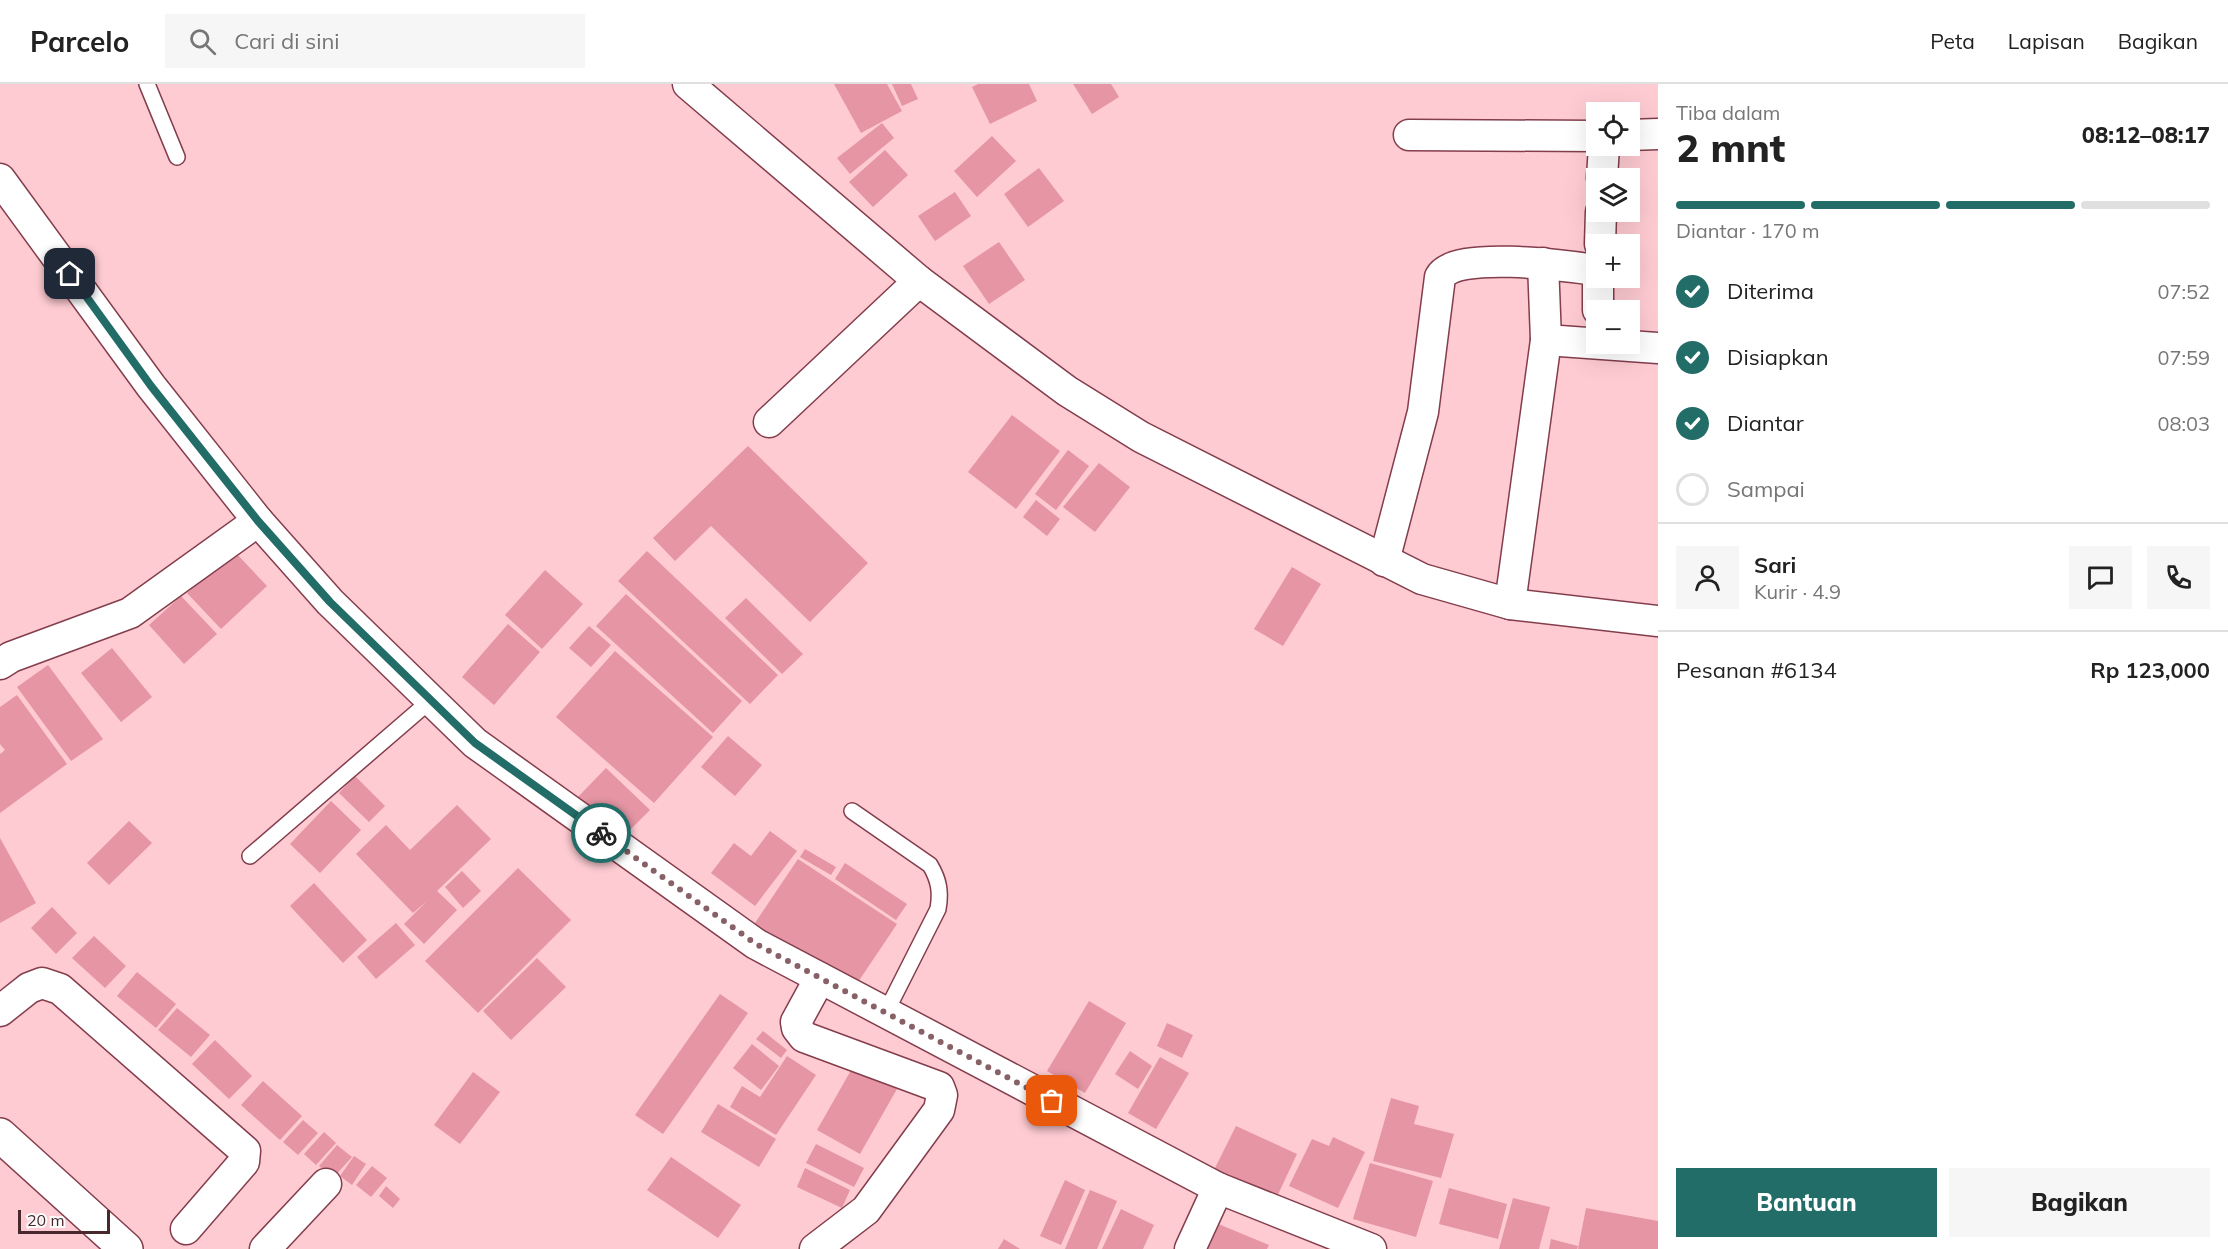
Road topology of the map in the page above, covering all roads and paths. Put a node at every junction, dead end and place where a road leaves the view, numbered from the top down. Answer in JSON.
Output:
{"nodes":[{"id":1,"x":147,"y":84,"type":"edge"},
{"id":2,"x":694,"y":86,"type":"edge"},
{"id":3,"x":1658,"y":134,"type":"edge"},
{"id":4,"x":1409,"y":135,"type":"dead end"},
{"id":5,"x":1640,"y":135,"type":"edge"},
{"id":6,"x":1586,"y":136,"type":"edge"},
{"id":7,"x":177,"y":157,"type":"dead end"},
{"id":8,"x":0,"y":179,"type":"edge"},
{"id":9,"x":1543,"y":263,"type":"junction"},
{"id":10,"x":1586,"y":269,"type":"edge"},
{"id":11,"x":919,"y":281,"type":"junction"},
{"id":12,"x":1546,"y":340,"type":"junction"},
{"id":13,"x":1586,"y":344,"type":"edge"},
{"id":14,"x":1640,"y":347,"type":"edge"},
{"id":15,"x":1658,"y":348,"type":"edge"},
{"id":16,"x":769,"y":422,"type":"dead end"},
{"id":17,"x":258,"y":521,"type":"junction"},
{"id":18,"x":1384,"y":561,"type":"junction"},
{"id":19,"x":1510,"y":604,"type":"junction"},
{"id":20,"x":1658,"y":621,"type":"edge"},
{"id":21,"x":0,"y":664,"type":"edge"},
{"id":22,"x":431,"y":699,"type":"junction"},
{"id":23,"x":852,"y":811,"type":"dead end"},
{"id":24,"x":250,"y":856,"type":"dead end"},
{"id":25,"x":820,"y":978,"type":"junction"},
{"id":26,"x":0,"y":1011,"type":"edge"},
{"id":27,"x":885,"y":1014,"type":"junction"},
{"id":28,"x":0,"y":1135,"type":"edge"},
{"id":29,"x":326,"y":1184,"type":"dead end"},
{"id":30,"x":1218,"y":1188,"type":"junction"},
{"id":31,"x":186,"y":1230,"type":"dead end"},
{"id":32,"x":126,"y":1249,"type":"edge"},
{"id":33,"x":265,"y":1249,"type":"edge"},
{"id":34,"x":814,"y":1249,"type":"edge"},
{"id":35,"x":1190,"y":1249,"type":"edge"},
{"id":36,"x":1371,"y":1249,"type":"edge"}],
"edges":[{"from":1,"to":7,"type":"lane"},
{"from":2,"to":11,"type":"street"},
{"from":3,"to":5,"type":"street"},
{"from":4,"to":6,"type":"street"},
{"from":8,"to":17,"type":"street"},
{"from":9,"to":10,"type":"street"},
{"from":9,"to":12,"type":"street"},
{"from":9,"to":18,"type":"street"},
{"from":11,"to":16,"type":"street"},
{"from":11,"to":18,"type":"street"},
{"from":12,"to":13,"type":"street"},
{"from":12,"to":19,"type":"street"},
{"from":14,"to":15,"type":"street"},
{"from":17,"to":21,"type":"street"},
{"from":17,"to":22,"type":"street"},
{"from":18,"to":19,"type":"street"},
{"from":19,"to":20,"type":"street"},
{"from":22,"to":24,"type":"lane"},
{"from":22,"to":25,"type":"street"},
{"from":23,"to":27,"type":"lane"},
{"from":25,"to":27,"type":"street"},
{"from":25,"to":34,"type":"street"},
{"from":26,"to":31,"type":"street"},
{"from":27,"to":30,"type":"street"},
{"from":28,"to":32,"type":"street"},
{"from":29,"to":33,"type":"street"},
{"from":30,"to":35,"type":"street"},
{"from":30,"to":36,"type":"street"}]}
